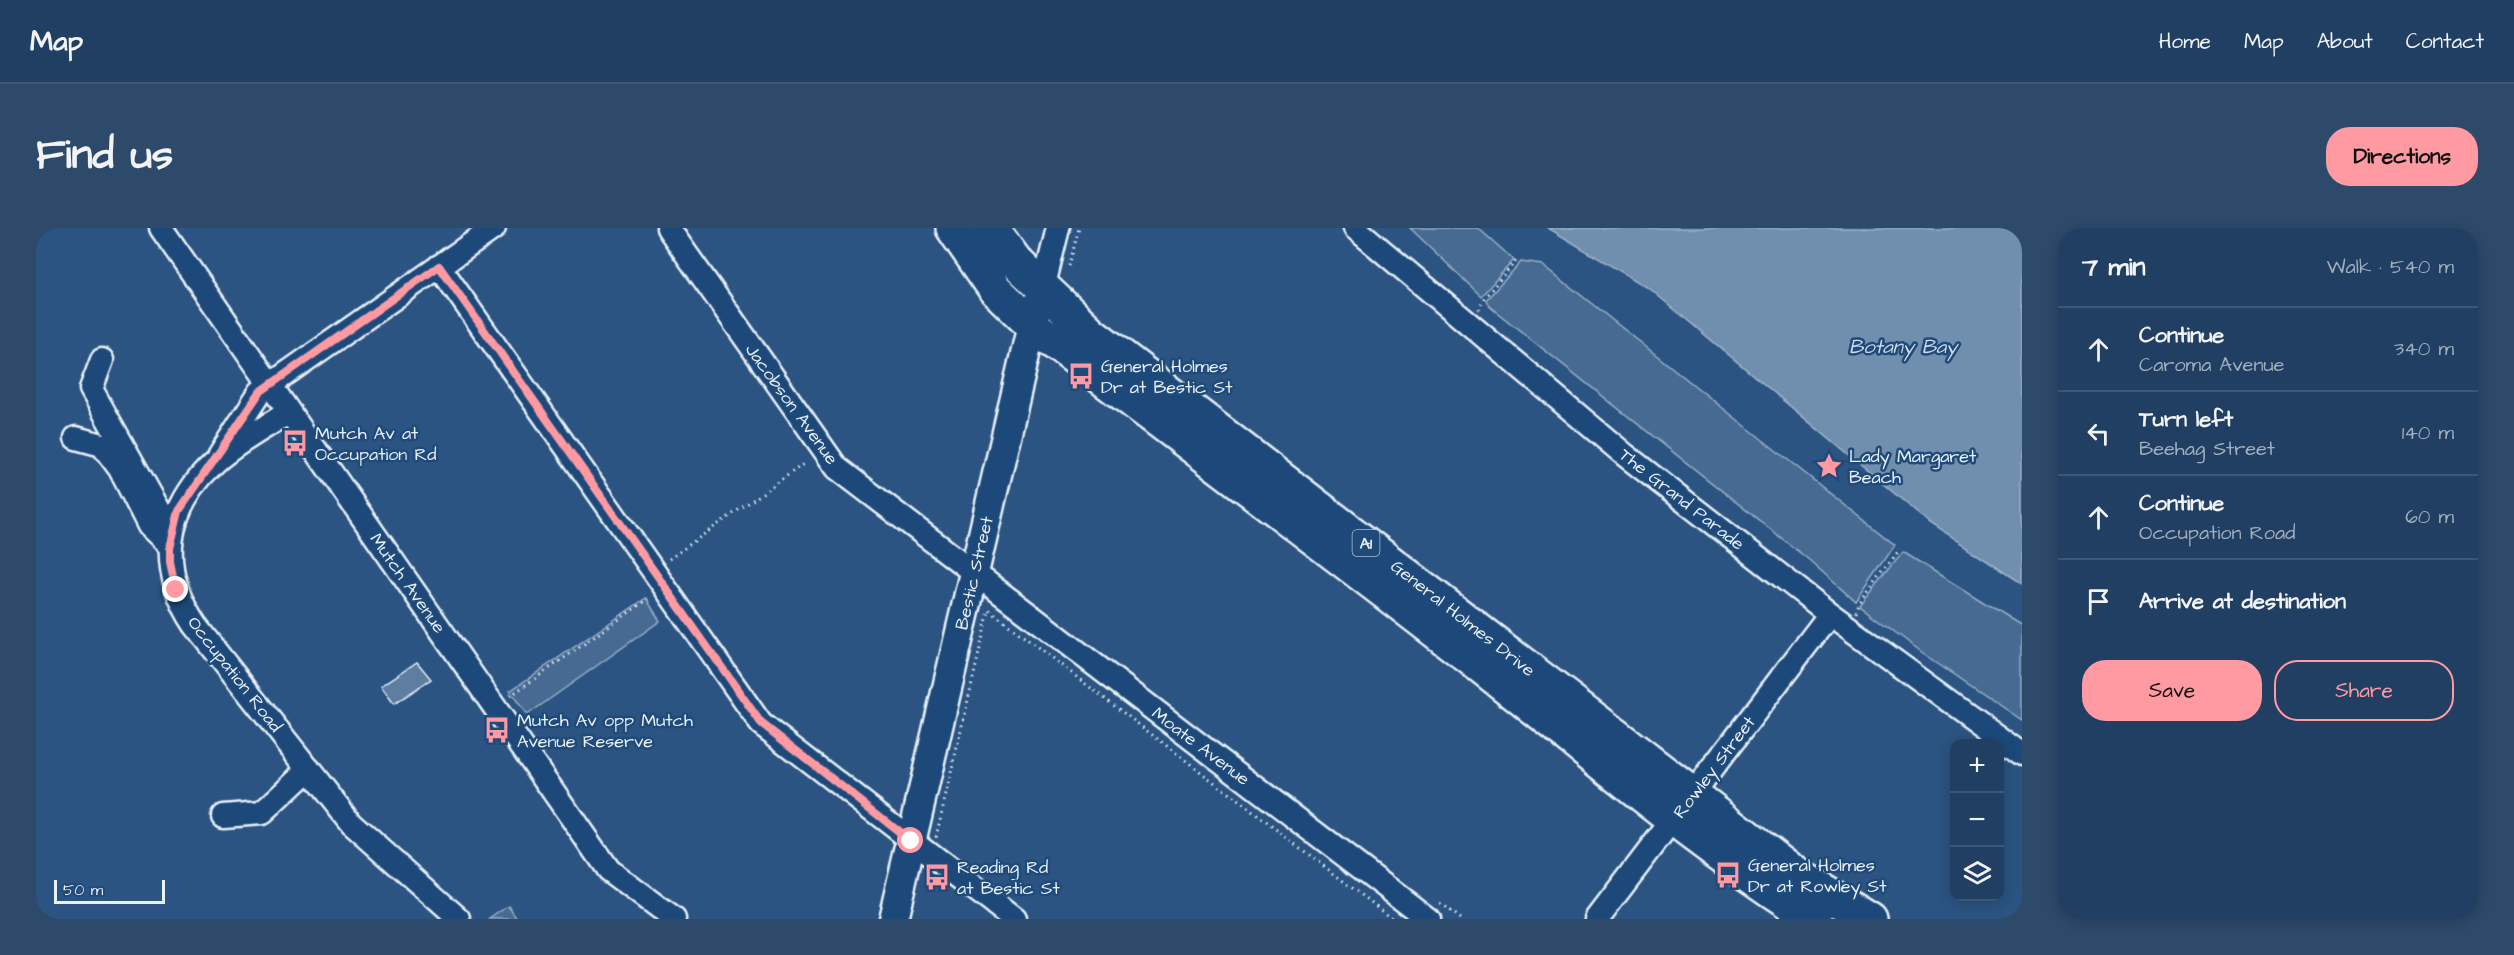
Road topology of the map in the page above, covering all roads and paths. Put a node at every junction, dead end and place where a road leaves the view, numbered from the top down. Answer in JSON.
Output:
{"nodes":[{"id":1,"x":161,"y":228,"type":"edge"},
{"id":2,"x":494,"y":228,"type":"edge"},
{"id":3,"x":668,"y":228,"type":"edge"},
{"id":4,"x":953,"y":228,"type":"edge"},
{"id":5,"x":991,"y":228,"type":"edge"},
{"id":6,"x":1058,"y":228,"type":"edge"},
{"id":7,"x":1079,"y":228,"type":"edge"},
{"id":8,"x":1355,"y":228,"type":"edge"},
{"id":9,"x":1516,"y":261,"type":"dead end"},
{"id":10,"x":439,"y":266,"type":"junction"},
{"id":11,"x":1055,"y":282,"type":"junction"},
{"id":12,"x":1484,"y":298,"type":"dead end"},
{"id":13,"x":1032,"y":325,"type":"junction"},
{"id":14,"x":102,"y":360,"type":"dead end"},
{"id":15,"x":270,"y":384,"type":"junction"},
{"id":16,"x":289,"y":412,"type":"junction"},
{"id":17,"x":76,"y":438,"type":"dead end"},
{"id":18,"x":214,"y":463,"type":"junction"},
{"id":19,"x":806,"y":463,"type":"dead end"},
{"id":20,"x":171,"y":539,"type":"junction"},
{"id":21,"x":1900,"y":549,"type":"dead end"},
{"id":22,"x":669,"y":559,"type":"dead end"},
{"id":23,"x":974,"y":573,"type":"junction"},
{"id":24,"x":648,"y":599,"type":"dead end"},
{"id":25,"x":1859,"y":604,"type":"dead end"},
{"id":26,"x":989,"y":610,"type":"joint"},
{"id":27,"x":1830,"y":614,"type":"junction"},
{"id":28,"x":510,"y":696,"type":"dead end"},
{"id":29,"x":2022,"y":754,"type":"edge"},
{"id":30,"x":309,"y":769,"type":"junction"},
{"id":31,"x":1684,"y":807,"type":"junction"},
{"id":32,"x":223,"y":816,"type":"dead end"},
{"id":33,"x":924,"y":840,"type":"junction"},
{"id":34,"x":459,"y":919,"type":"edge"},
{"id":35,"x":674,"y":919,"type":"edge"},
{"id":36,"x":893,"y":919,"type":"edge"},
{"id":37,"x":1014,"y":919,"type":"edge"},
{"id":38,"x":1393,"y":919,"type":"edge"},
{"id":39,"x":1428,"y":919,"type":"edge"},
{"id":40,"x":1597,"y":919,"type":"edge"},
{"id":41,"x":1815,"y":919,"type":"edge"},
{"id":42,"x":1870,"y":919,"type":"edge"}],
"edges":[{"from":1,"to":15,"type":"street","name":"Mutch Avenue"},
{"from":2,"to":10,"type":"street"},
{"from":3,"to":23,"type":"street","name":"Jacobson Avenue"},
{"from":4,"to":13,"type":"highway","name":"General Holmes Drive","number":"A1"},
{"from":5,"to":11,"type":"highway","name":"General Holmes Drive","number":"A1"},
{"from":6,"to":11,"type":"street","name":"Bestic Street"},
{"from":7,"to":11,"type":"path"},
{"from":8,"to":27,"type":"street","name":"The Grand Parade"},
{"from":9,"to":12,"type":"path"},
{"from":10,"to":15,"type":"street"},
{"from":10,"to":33,"type":"street"},
{"from":11,"to":13,"type":"main road","name":"Bestic Street"},
{"from":11,"to":31,"type":"highway","name":"General Holmes Drive","number":"A1"},
{"from":13,"to":23,"type":"main road","name":"Bestic Street"},
{"from":13,"to":31,"type":"highway","name":"General Holmes Drive","number":"A1"},
{"from":14,"to":20,"type":"street"},
{"from":15,"to":16,"type":"street","name":"Mutch Avenue"},
{"from":15,"to":18,"type":"street"},
{"from":16,"to":18,"type":"street","name":"Occupation Road"},
{"from":16,"to":35,"type":"street","name":"Mutch Avenue"},
{"from":17,"to":20,"type":"street"},
{"from":18,"to":20,"type":"street","name":"Occupation Road"},
{"from":19,"to":22,"type":"path"},
{"from":20,"to":30,"type":"street","name":"Occupation Road"},
{"from":21,"to":25,"type":"path"},
{"from":23,"to":33,"type":"main road","name":"Bestic Street"},
{"from":23,"to":39,"type":"street","name":"Moate Avenue"},
{"from":24,"to":28,"type":"path"},
{"from":26,"to":33,"type":"path","name":"Bestic Street"},
{"from":26,"to":38,"type":"path","name":"Moate Avenue"},
{"from":27,"to":29,"type":"street","name":"The Grand Parade"},
{"from":27,"to":31,"type":"street","name":"Rowley Street"},
{"from":30,"to":32,"type":"street"},
{"from":30,"to":34,"type":"street","name":"Occupation Road"},
{"from":31,"to":40,"type":"street","name":"Rowley Street"},
{"from":31,"to":41,"type":"highway","name":"General Holmes Drive","number":"A1"},
{"from":31,"to":42,"type":"highway","name":"General Holmes Drive","number":"A1"},
{"from":33,"to":36,"type":"main road","name":"Bestic Street"},
{"from":33,"to":37,"type":"street"}]}
